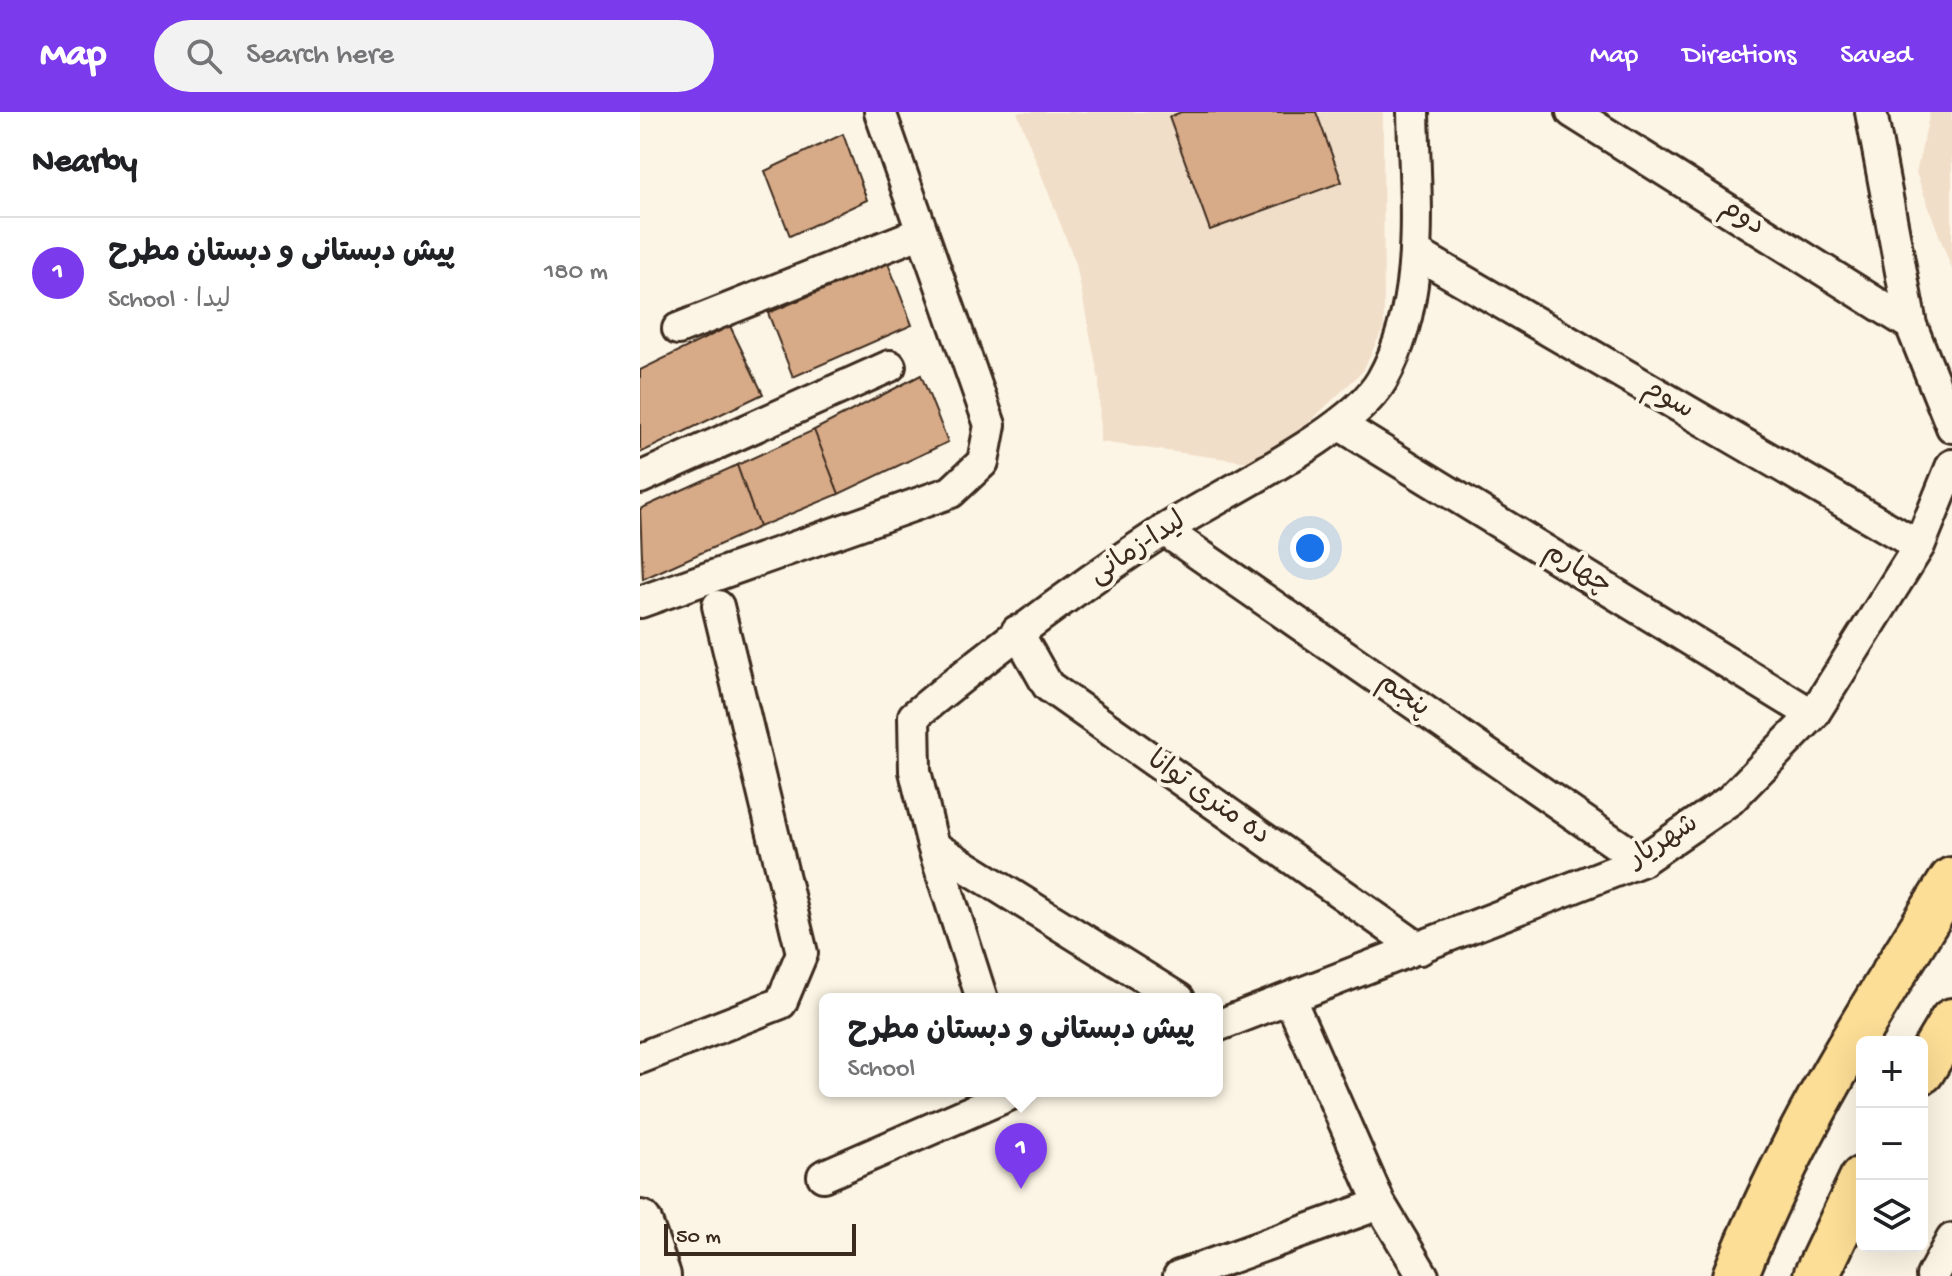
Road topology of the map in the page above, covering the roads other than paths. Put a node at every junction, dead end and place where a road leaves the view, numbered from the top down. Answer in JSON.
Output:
{"nodes":[{"id":1,"x":880,"y":112,"type":"edge"},
{"id":2,"x":1413,"y":112,"type":"edge"},
{"id":3,"x":1572,"y":112,"type":"edge"},
{"id":4,"x":1871,"y":112,"type":"edge"},
{"id":5,"x":922,"y":232,"type":"junction"},
{"id":6,"x":1416,"y":253,"type":"junction"},
{"id":7,"x":1911,"y":325,"type":"junction"},
{"id":8,"x":678,"y":329,"type":"dead end"},
{"id":9,"x":890,"y":366,"type":"dead end"},
{"id":10,"x":1340,"y":425,"type":"junction"},
{"id":11,"x":1952,"y":427,"type":"edge"},
{"id":12,"x":1952,"y":465,"type":"edge"},
{"id":13,"x":640,"y":478,"type":"edge"},
{"id":14,"x":1164,"y":530,"type":"junction"},
{"id":15,"x":1919,"y":546,"type":"junction"},
{"id":16,"x":640,"y":602,"type":"edge"},
{"id":17,"x":718,"y":606,"type":"dead end"},
{"id":18,"x":1017,"y":631,"type":"junction"},
{"id":19,"x":1813,"y":715,"type":"junction"},
{"id":20,"x":933,"y":846,"type":"junction"},
{"id":21,"x":1641,"y":861,"type":"junction"},
{"id":22,"x":1952,"y":880,"type":"edge"},
{"id":23,"x":1420,"y":949,"type":"junction"},
{"id":24,"x":980,"y":993,"type":"edge"},
{"id":25,"x":1169,"y":993,"type":"edge"},
{"id":26,"x":1290,"y":999,"type":"junction"},
{"id":27,"x":1952,"y":1021,"type":"edge"},
{"id":28,"x":1223,"y":1022,"type":"edge"},
{"id":29,"x":640,"y":1058,"type":"edge"},
{"id":30,"x":1928,"y":1061,"type":"edge"},
{"id":31,"x":1003,"y":1097,"type":"edge"},
{"id":32,"x":823,"y":1176,"type":"dead end"},
{"id":33,"x":1862,"y":1180,"type":"edge"},
{"id":34,"x":1380,"y":1204,"type":"junction"},
{"id":35,"x":640,"y":1222,"type":"edge"},
{"id":36,"x":1952,"y":1239,"type":"edge"},
{"id":37,"x":1952,"y":1273,"type":"edge"},
{"id":38,"x":659,"y":1276,"type":"edge"},
{"id":39,"x":1179,"y":1276,"type":"edge"},
{"id":40,"x":1423,"y":1276,"type":"edge"},
{"id":41,"x":1735,"y":1276,"type":"edge"},
{"id":42,"x":1816,"y":1276,"type":"edge"},
{"id":43,"x":1932,"y":1276,"type":"edge"},
{"id":44,"x":1947,"y":1276,"type":"edge"}],
"edges":[{"from":1,"to":5,"type":"street"},
{"from":2,"to":6,"type":"street","name":"لیدا-زمانی"},
{"from":3,"to":7,"type":"street","name":"دوم"},
{"from":4,"to":7,"type":"street"},
{"from":5,"to":8,"type":"street"},
{"from":5,"to":16,"type":"street"},
{"from":6,"to":10,"type":"street","name":"لیدا-زمانی"},
{"from":6,"to":15,"type":"street","name":"سوم"},
{"from":7,"to":11,"type":"street"},
{"from":9,"to":13,"type":"street"},
{"from":10,"to":14,"type":"street","name":"لیدا-زمانی"},
{"from":10,"to":19,"type":"street","name":"چهارم"},
{"from":12,"to":15,"type":"street","name":"شهریار"},
{"from":14,"to":18,"type":"street","name":"لیدا-زمانی"},
{"from":14,"to":21,"type":"street","name":"پنجم"},
{"from":15,"to":19,"type":"street","name":"شهریار"},
{"from":17,"to":29,"type":"street"},
{"from":18,"to":20,"type":"street","name":"لیدا-زمانی"},
{"from":18,"to":23,"type":"street","name":"ده متری توانا"},
{"from":19,"to":21,"type":"street","name":"شهریار"},
{"from":20,"to":24,"type":"street","name":"لیدا-زمانی"},
{"from":20,"to":25,"type":"street"},
{"from":21,"to":23,"type":"street","name":"شهریار"},
{"from":22,"to":41,"type":"main road"},
{"from":23,"to":26,"type":"street","name":"شهریار"},
{"from":26,"to":28,"type":"street","name":"شهریار"},
{"from":26,"to":34,"type":"street"},
{"from":27,"to":30,"type":"main road"},
{"from":31,"to":32,"type":"street"},
{"from":33,"to":42,"type":"main road"},
{"from":34,"to":39,"type":"street"},
{"from":34,"to":40,"type":"street"},
{"from":35,"to":38,"type":"main road"},
{"from":36,"to":43,"type":"street"},
{"from":37,"to":44,"type":"street"}]}
